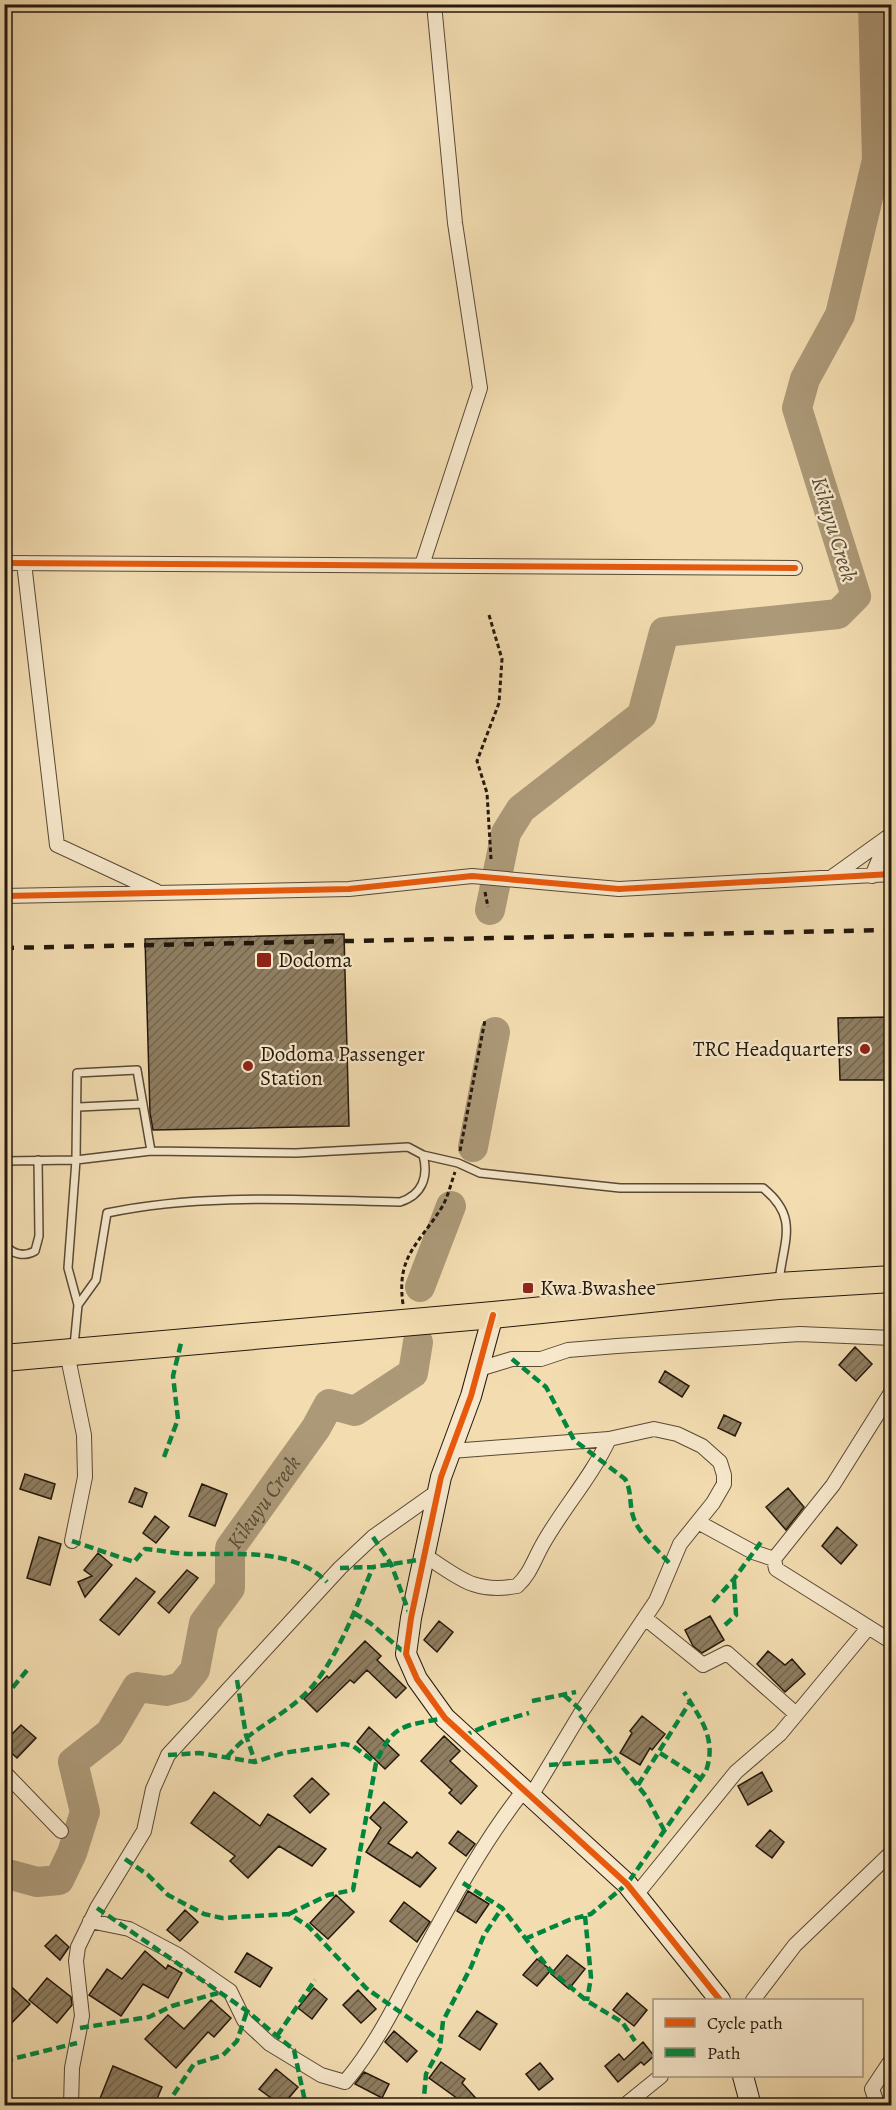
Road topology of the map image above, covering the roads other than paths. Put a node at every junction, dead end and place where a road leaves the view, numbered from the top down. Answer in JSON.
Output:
{"nodes":[{"id":1,"x":434,"y":4,"type":"edge"},
{"id":2,"x":4,"y":563,"type":"edge"},
{"id":3,"x":24,"y":563,"type":"junction"},
{"id":4,"x":422,"y":565,"type":"junction"},
{"id":5,"x":795,"y":568,"type":"dead end"},
{"id":6,"x":891,"y":834,"type":"edge"},
{"id":7,"x":891,"y":874,"type":"edge"},
{"id":8,"x":872,"y":876,"type":"junction"},
{"id":9,"x":831,"y":877,"type":"junction"},
{"id":10,"x":161,"y":893,"type":"junction"},
{"id":11,"x":4,"y":896,"type":"edge"},
{"id":12,"x":143,"y":1104,"type":"junction"},
{"id":13,"x":79,"y":1107,"type":"junction"},
{"id":14,"x":152,"y":1151,"type":"junction"},
{"id":15,"x":423,"y":1155,"type":"junction"},
{"id":16,"x":38,"y":1160,"type":"junction"},
{"id":17,"x":76,"y":1160,"type":"junction"},
{"id":18,"x":4,"y":1179,"type":"edge"},
{"id":19,"x":4,"y":1244,"type":"edge"},
{"id":20,"x":891,"y":1279,"type":"edge"},
{"id":21,"x":778,"y":1286,"type":"junction"},
{"id":22,"x":78,"y":1305,"type":"junction"},
{"id":23,"x":493,"y":1316,"type":"junction"},
{"id":24,"x":891,"y":1338,"type":"edge"},
{"id":25,"x":70,"y":1353,"type":"junction"},
{"id":26,"x":4,"y":1358,"type":"edge"},
{"id":27,"x":479,"y":1369,"type":"junction"},
{"id":28,"x":891,"y":1391,"type":"edge"},
{"id":29,"x":609,"y":1439,"type":"junction"},
{"id":30,"x":451,"y":1451,"type":"junction"},
{"id":31,"x":438,"y":1491,"type":"junction"},
{"id":32,"x":698,"y":1522,"type":"junction"},
{"id":33,"x":72,"y":1541,"type":"dead end"},
{"id":34,"x":424,"y":1555,"type":"junction"},
{"id":35,"x":774,"y":1559,"type":"junction"},
{"id":36,"x":645,"y":1618,"type":"junction"},
{"id":37,"x":868,"y":1628,"type":"junction"},
{"id":38,"x":891,"y":1642,"type":"edge"},
{"id":39,"x":796,"y":1714,"type":"junction"},
{"id":40,"x":4,"y":1772,"type":"edge"},
{"id":41,"x":528,"y":1793,"type":"junction"},
{"id":42,"x":61,"y":1831,"type":"dead end"},
{"id":43,"x":891,"y":1852,"type":"edge"},
{"id":44,"x":636,"y":1895,"type":"junction"},
{"id":45,"x":90,"y":1921,"type":"junction"},
{"id":46,"x":718,"y":1999,"type":"edge"},
{"id":47,"x":754,"y":1999,"type":"edge"},
{"id":48,"x":891,"y":2060,"type":"edge"},
{"id":49,"x":660,"y":2077,"type":"edge"},
{"id":50,"x":743,"y":2077,"type":"edge"},
{"id":51,"x":71,"y":2106,"type":"edge"},
{"id":52,"x":624,"y":2106,"type":"edge"},
{"id":53,"x":751,"y":2106,"type":"edge"},
{"id":54,"x":878,"y":2106,"type":"edge"}],
"edges":[{"from":1,"to":4,"type":"street"},
{"from":2,"to":3,"type":"street"},
{"from":3,"to":4,"type":"street"},
{"from":3,"to":10,"type":"street"},
{"from":4,"to":5,"type":"street"},
{"from":6,"to":8,"type":"street"},
{"from":6,"to":9,"type":"street"},
{"from":7,"to":8,"type":"street"},
{"from":8,"to":9,"type":"street"},
{"from":9,"to":10,"type":"street"},
{"from":10,"to":11,"type":"street"},
{"from":12,"to":13,"type":"lane"},
{"from":12,"to":13,"type":"lane"},
{"from":12,"to":14,"type":"lane"},
{"from":13,"to":17,"type":"lane"},
{"from":14,"to":15,"type":"lane"},
{"from":14,"to":17,"type":"lane"},
{"from":15,"to":21,"type":"lane"},
{"from":15,"to":22,"type":"lane"},
{"from":16,"to":17,"type":"lane"},
{"from":16,"to":18,"type":"lane"},
{"from":16,"to":19,"type":"lane"},
{"from":17,"to":22,"type":"lane"},
{"from":20,"to":21,"type":"highway"},
{"from":21,"to":23,"type":"highway"},
{"from":22,"to":25,"type":"lane"},
{"from":23,"to":25,"type":"highway"},
{"from":23,"to":27,"type":"street"},
{"from":24,"to":27,"type":"street"},
{"from":25,"to":26,"type":"highway"},
{"from":25,"to":33,"type":"street"},
{"from":27,"to":30,"type":"street"},
{"from":28,"to":35,"type":"street"},
{"from":29,"to":30,"type":"street"},
{"from":29,"to":32,"type":"street"},
{"from":29,"to":34,"type":"street"},
{"from":30,"to":31,"type":"street"},
{"from":31,"to":34,"type":"street"},
{"from":31,"to":45,"type":"street"},
{"from":32,"to":35,"type":"street"},
{"from":32,"to":36,"type":"street"},
{"from":34,"to":41,"type":"street"},
{"from":35,"to":37,"type":"street"},
{"from":36,"to":39,"type":"street"},
{"from":36,"to":41,"type":"street"},
{"from":37,"to":38,"type":"street"},
{"from":37,"to":39,"type":"street"},
{"from":39,"to":44,"type":"street"},
{"from":40,"to":42,"type":"street"},
{"from":41,"to":44,"type":"street"},
{"from":41,"to":45,"type":"street"},
{"from":43,"to":47,"type":"street"},
{"from":44,"to":46,"type":"street"},
{"from":45,"to":51,"type":"street"},
{"from":48,"to":54,"type":"street"},
{"from":49,"to":52,"type":"street"},
{"from":50,"to":53,"type":"street"}]}
